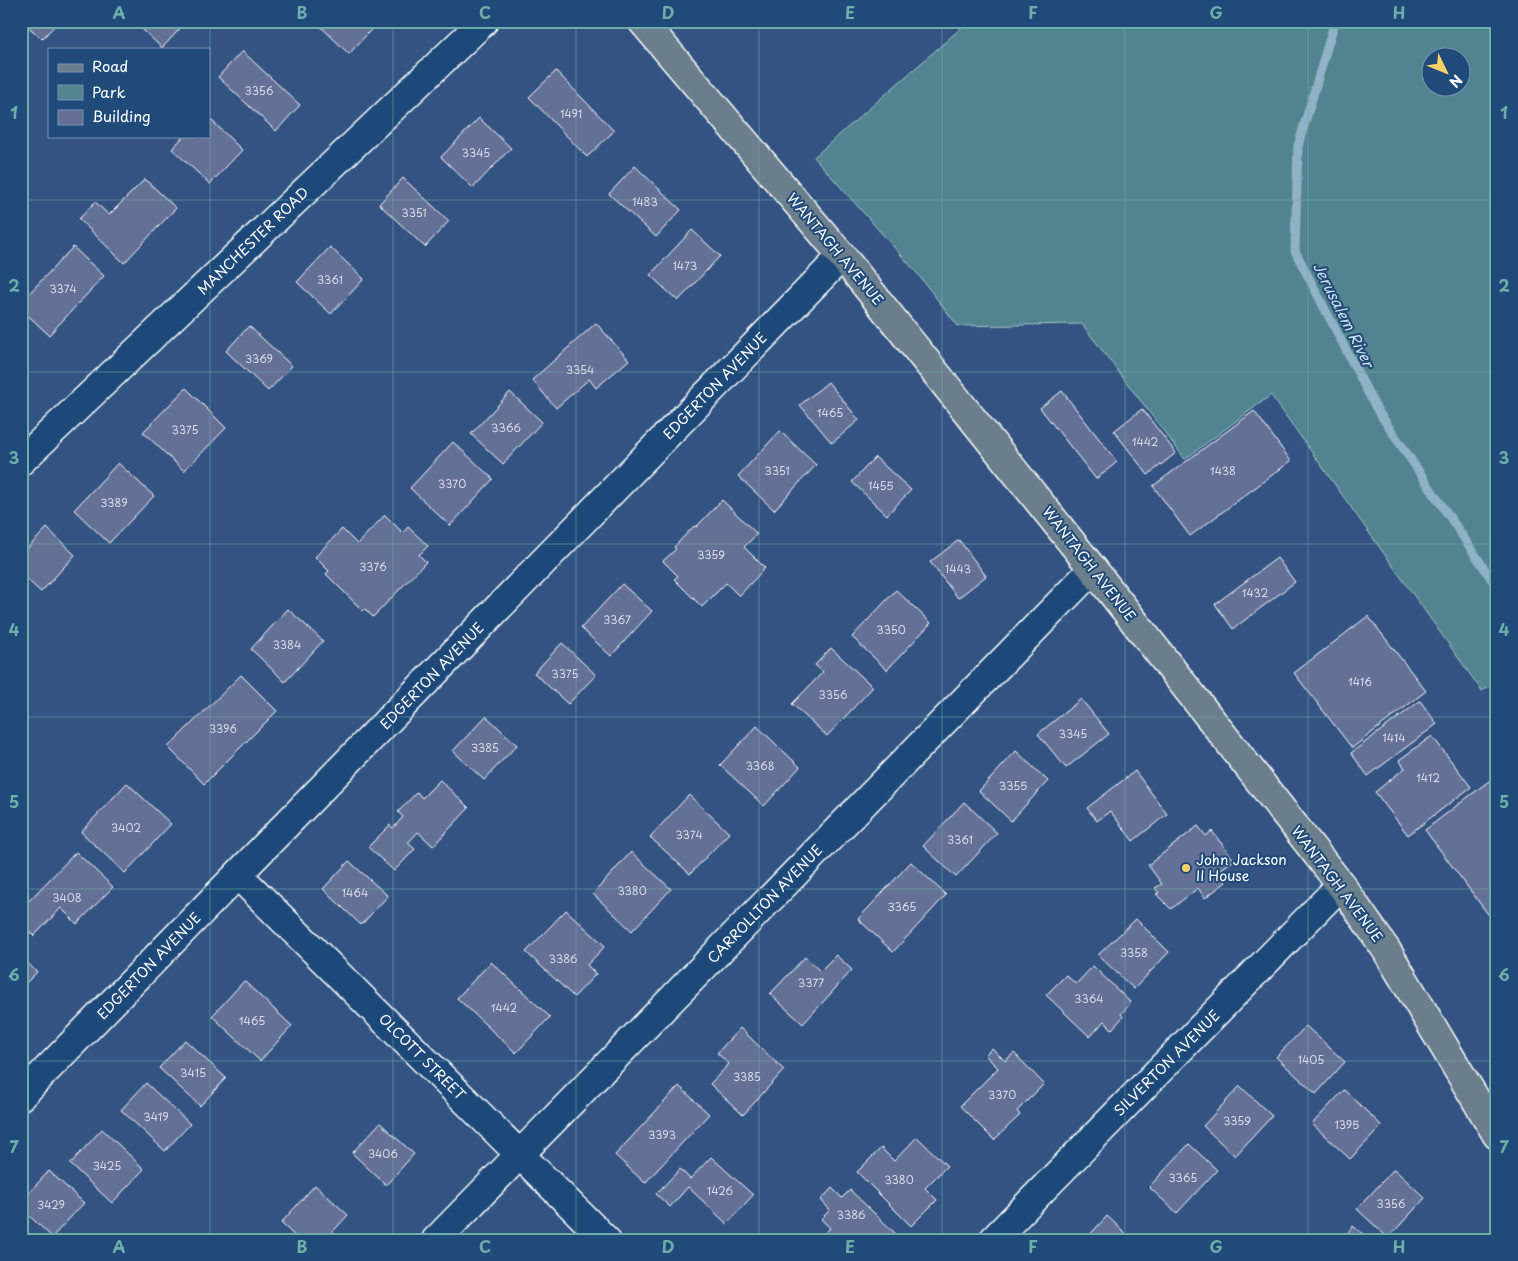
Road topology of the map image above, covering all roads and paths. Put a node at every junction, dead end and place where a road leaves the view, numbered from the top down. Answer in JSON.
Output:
{"nodes":[{"id":1,"x":484,"y":21,"type":"edge"},
{"id":2,"x":642,"y":21,"type":"edge"},
{"id":3,"x":842,"y":256,"type":"junction"},
{"id":4,"x":21,"y":461,"type":"edge"},
{"id":5,"x":1093,"y":569,"type":"junction"},
{"id":6,"x":238,"y":875,"type":"junction"},
{"id":7,"x":1341,"y":885,"type":"junction"},
{"id":8,"x":21,"y":1096,"type":"edge"},
{"id":9,"x":1497,"y":1135,"type":"edge"},
{"id":10,"x":520,"y":1154,"type":"junction"},
{"id":11,"x":436,"y":1240,"type":"edge"},
{"id":12,"x":606,"y":1240,"type":"edge"},
{"id":13,"x":992,"y":1240,"type":"edge"}],
"edges":[{"from":1,"to":4,"type":"street","name":"MANCHESTER ROAD"},
{"from":2,"to":3,"type":"main road","name":"WANTAGH AVENUE"},
{"from":3,"to":5,"type":"main road","name":"WANTAGH AVENUE"},
{"from":3,"to":6,"type":"street","name":"EDGERTON AVENUE"},
{"from":5,"to":7,"type":"main road","name":"WANTAGH AVENUE"},
{"from":5,"to":10,"type":"street","name":"CARROLLTON AVENUE"},
{"from":6,"to":8,"type":"street","name":"EDGERTON AVENUE"},
{"from":6,"to":10,"type":"street","name":"OLCOTT STREET"},
{"from":7,"to":9,"type":"main road","name":"WANTAGH AVENUE"},
{"from":7,"to":13,"type":"street","name":"SILVERTON AVENUE"},
{"from":10,"to":11,"type":"street","name":"CARROLLTON AVENUE"},
{"from":10,"to":12,"type":"street","name":"OLCOTT STREET"}]}
